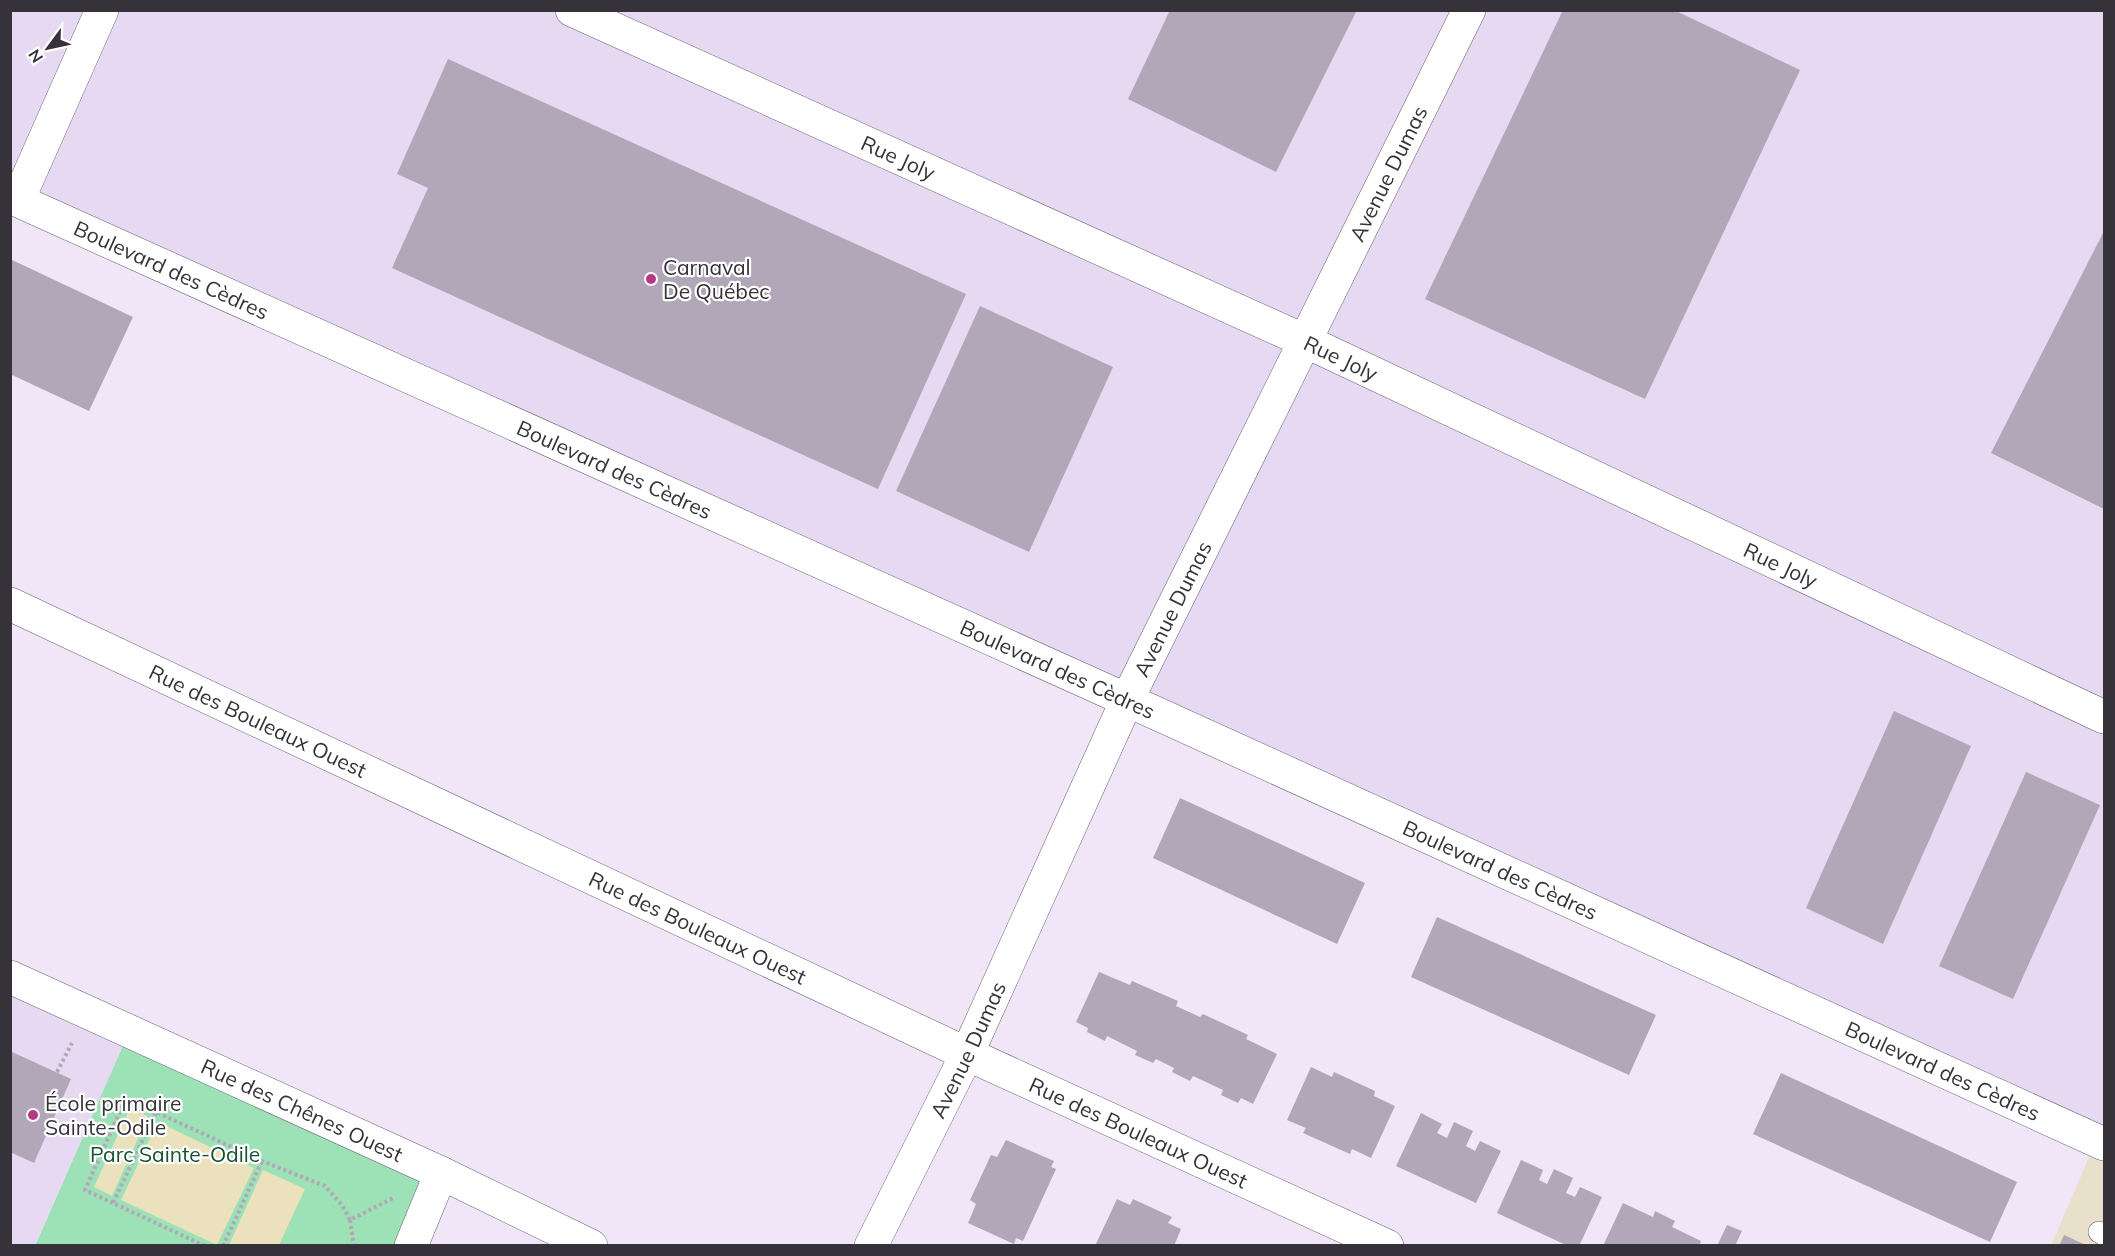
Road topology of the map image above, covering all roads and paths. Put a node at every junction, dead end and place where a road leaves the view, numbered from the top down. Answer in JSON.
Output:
{"nodes":[{"id":1,"x":102,"y":10,"type":"edge"},
{"id":2,"x":572,"y":10,"type":"edge"},
{"id":3,"x":1468,"y":10,"type":"edge"},
{"id":4,"x":14,"y":199,"type":"edge"},
{"id":5,"x":1305,"y":341,"type":"junction"},
{"id":6,"x":10,"y":604,"type":"edge"},
{"id":7,"x":1127,"y":700,"type":"junction"},
{"id":8,"x":2104,"y":717,"type":"edge"},
{"id":9,"x":10,"y":977,"type":"edge"},
{"id":10,"x":967,"y":1054,"type":"junction"},
{"id":11,"x":156,"y":1112,"type":"junction"},
{"id":12,"x":2104,"y":1144,"type":"edge"},
{"id":13,"x":262,"y":1161,"type":"junction"},
{"id":14,"x":441,"y":1173,"type":"junction"},
{"id":15,"x":113,"y":1203,"type":"junction"},
{"id":16,"x":350,"y":1220,"type":"junction"},
{"id":17,"x":205,"y":1245,"type":"edge"},
{"id":18,"x":223,"y":1245,"type":"edge"},
{"id":19,"x":354,"y":1245,"type":"edge"},
{"id":20,"x":411,"y":1245,"type":"edge"},
{"id":21,"x":591,"y":1245,"type":"edge"},
{"id":22,"x":871,"y":1245,"type":"edge"},
{"id":23,"x":1387,"y":1245,"type":"edge"}],
"edges":[{"from":1,"to":4,"type":"street"},
{"from":2,"to":5,"type":"street","name":"Rue Joly"},
{"from":3,"to":5,"type":"street","name":"Avenue Dumas"},
{"from":4,"to":7,"type":"street","name":"Boulevard des Cèdres"},
{"from":5,"to":7,"type":"street","name":"Avenue Dumas"},
{"from":5,"to":8,"type":"street","name":"Rue Joly"},
{"from":6,"to":10,"type":"street","name":"Rue des Bouleaux Ouest"},
{"from":7,"to":10,"type":"street","name":"Avenue Dumas"},
{"from":7,"to":12,"type":"street","name":"Boulevard des Cèdres"},
{"from":9,"to":14,"type":"street","name":"Rue des Chênes Ouest"},
{"from":10,"to":22,"type":"street","name":"Avenue Dumas"},
{"from":10,"to":23,"type":"street","name":"Rue des Bouleaux Ouest"},
{"from":11,"to":13,"type":"path"},
{"from":11,"to":15,"type":"path"},
{"from":11,"to":15,"type":"path"},
{"from":13,"to":16,"type":"path"},
{"from":13,"to":18,"type":"path"},
{"from":14,"to":16,"type":"path"},
{"from":14,"to":20,"type":"street"},
{"from":14,"to":21,"type":"street","name":"Rue des Chênes Ouest"},
{"from":15,"to":17,"type":"path"},
{"from":16,"to":19,"type":"path"}]}
